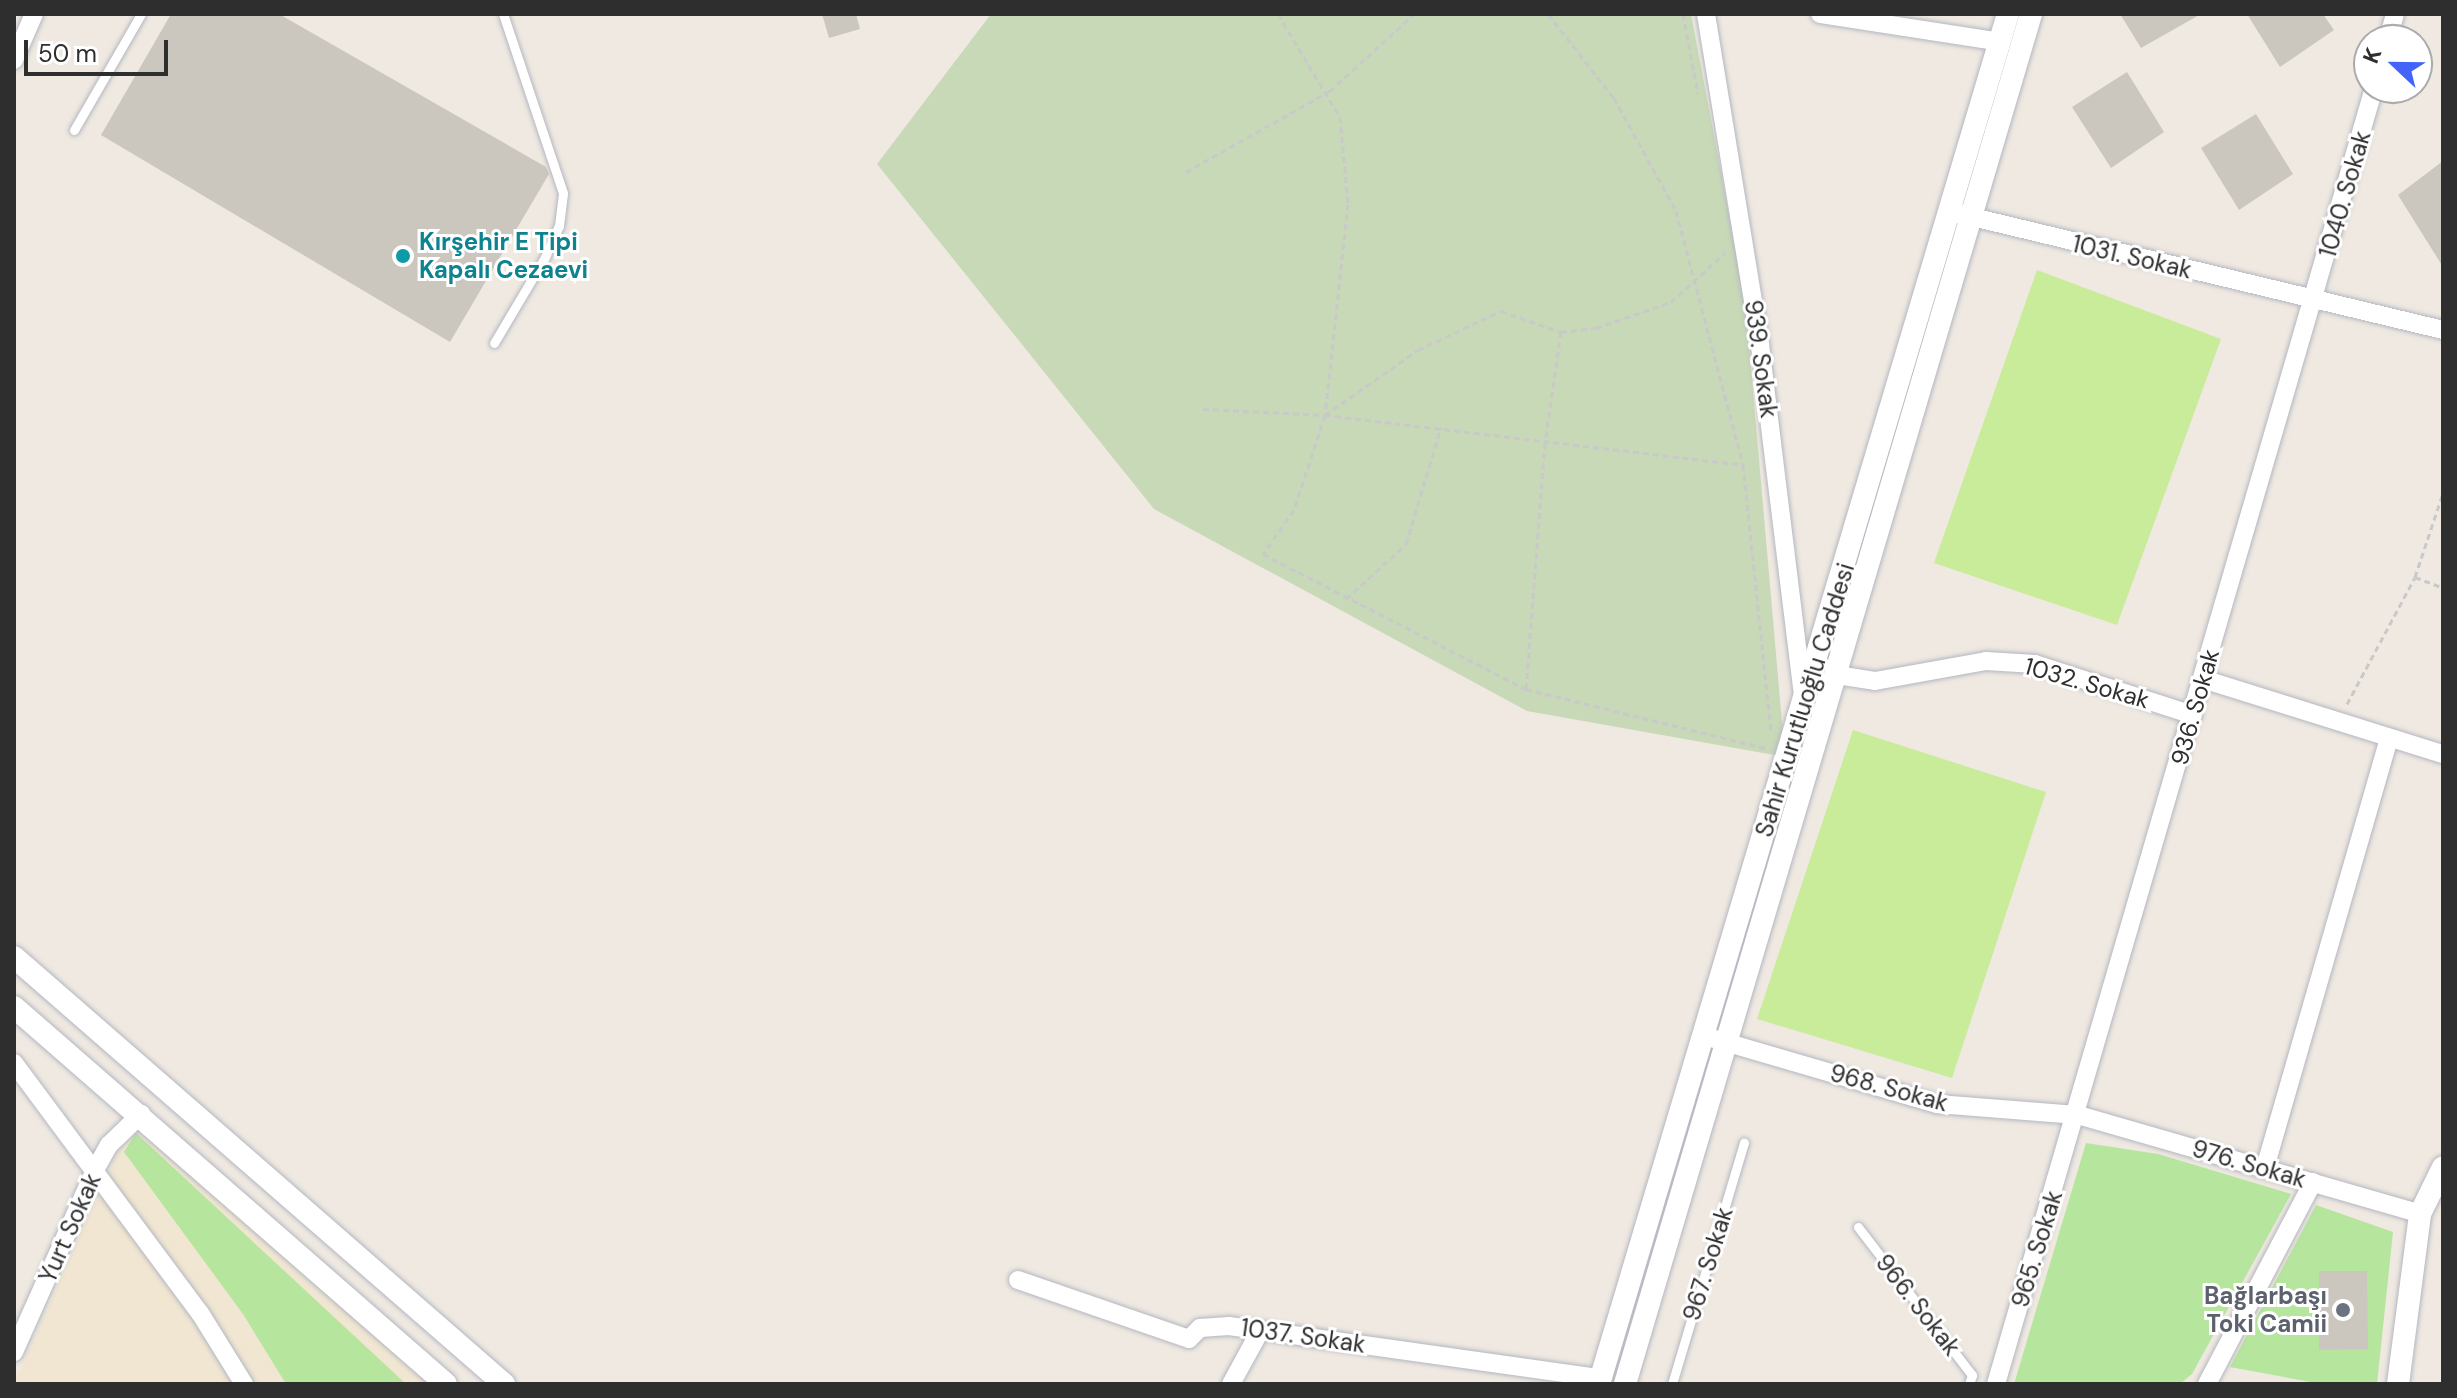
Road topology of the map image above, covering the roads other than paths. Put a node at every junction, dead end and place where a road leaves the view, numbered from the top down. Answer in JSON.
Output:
{"nodes":[{"id":1,"x":34,"y":14,"type":"edge"},
{"id":2,"x":141,"y":14,"type":"edge"},
{"id":3,"x":503,"y":14,"type":"edge"},
{"id":4,"x":1706,"y":14,"type":"edge"},
{"id":5,"x":1820,"y":14,"type":"edge"},
{"id":6,"x":2008,"y":14,"type":"edge"},
{"id":7,"x":2031,"y":14,"type":"edge"},
{"id":8,"x":2000,"y":42,"type":"junction"},
{"id":9,"x":14,"y":60,"type":"edge"},
{"id":10,"x":2370,"y":104,"type":"edge"},
{"id":11,"x":74,"y":130,"type":"dead end"},
{"id":12,"x":1950,"y":211,"type":"junction"},
{"id":13,"x":1972,"y":218,"type":"junction"},
{"id":14,"x":2315,"y":301,"type":"junction"},
{"id":15,"x":2443,"y":330,"type":"edge"},
{"id":16,"x":494,"y":343,"type":"dead end"},
{"id":17,"x":1837,"y":675,"type":"junction"},
{"id":18,"x":2203,"y":679,"type":"junction"},
{"id":19,"x":1804,"y":705,"type":"junction"},
{"id":20,"x":2193,"y":715,"type":"junction"},
{"id":21,"x":2389,"y":738,"type":"junction"},
{"id":22,"x":2443,"y":754,"type":"edge"},
{"id":23,"x":14,"y":957,"type":"edge"},
{"id":24,"x":14,"y":1007,"type":"edge"},
{"id":25,"x":1704,"y":1036,"type":"junction"},
{"id":26,"x":1729,"y":1041,"type":"junction"},
{"id":27,"x":14,"y":1063,"type":"edge"},
{"id":28,"x":141,"y":1114,"type":"junction"},
{"id":29,"x":2078,"y":1115,"type":"junction"},
{"id":30,"x":1744,"y":1143,"type":"dead end"},
{"id":31,"x":2443,"y":1167,"type":"edge"},
{"id":32,"x":2265,"y":1168,"type":"junction"},
{"id":33,"x":95,"y":1170,"type":"junction"},
{"id":34,"x":2313,"y":1182,"type":"junction"},
{"id":35,"x":2420,"y":1214,"type":"junction"},
{"id":36,"x":1858,"y":1227,"type":"dead end"},
{"id":37,"x":1018,"y":1280,"type":"dead end"},
{"id":38,"x":1260,"y":1331,"type":"junction"},
{"id":39,"x":14,"y":1352,"type":"edge"},
{"id":40,"x":1600,"y":1381,"type":"edge"},
{"id":41,"x":244,"y":1384,"type":"edge"},
{"id":42,"x":446,"y":1384,"type":"edge"},
{"id":43,"x":504,"y":1384,"type":"edge"},
{"id":44,"x":1231,"y":1384,"type":"edge"},
{"id":45,"x":1625,"y":1384,"type":"edge"},
{"id":46,"x":1672,"y":1384,"type":"edge"},
{"id":47,"x":1969,"y":1384,"type":"edge"},
{"id":48,"x":1996,"y":1384,"type":"edge"},
{"id":49,"x":2210,"y":1384,"type":"edge"},
{"id":50,"x":2398,"y":1384,"type":"edge"}],
"edges":[{"from":1,"to":9,"type":"street"},
{"from":2,"to":11,"type":"lane"},
{"from":3,"to":16,"type":"lane"},
{"from":4,"to":19,"type":"street","name":"939. Sokak"},
{"from":5,"to":8,"type":"street"},
{"from":6,"to":8,"type":"street","name":"Sahir Kurutluoğlu Caddesi"},
{"from":7,"to":13,"type":"street","name":"Sahir Kurutluoğlu Caddesi"},
{"from":8,"to":12,"type":"street","name":"Sahir Kurutluoğlu Caddesi"},
{"from":10,"to":14,"type":"street","name":"1040. Sokak"},
{"from":12,"to":13,"type":"street","name":"1031. Sokak"},
{"from":12,"to":19,"type":"street","name":"Sahir Kurutluoğlu Caddesi"},
{"from":13,"to":14,"type":"street","name":"1031. Sokak"},
{"from":13,"to":17,"type":"street","name":"Sahir Kurutluoğlu Caddesi"},
{"from":14,"to":15,"type":"street","name":"1031. Sokak"},
{"from":14,"to":18,"type":"street","name":"936. Sokak"},
{"from":17,"to":20,"type":"street","name":"1032. Sokak"},
{"from":17,"to":26,"type":"street","name":"Sahir Kurutluoğlu Caddesi"},
{"from":18,"to":20,"type":"street","name":"936. Sokak"},
{"from":18,"to":21,"type":"street"},
{"from":19,"to":25,"type":"street","name":"Sahir Kurutluoğlu Caddesi"},
{"from":20,"to":29,"type":"street","name":"936. Sokak"},
{"from":21,"to":22,"type":"street"},
{"from":21,"to":32,"type":"street"},
{"from":23,"to":43,"type":"street"},
{"from":24,"to":28,"type":"street"},
{"from":25,"to":26,"type":"street","name":"968. Sokak"},
{"from":25,"to":40,"type":"street","name":"Sahir Kurutluoğlu Caddesi"},
{"from":26,"to":29,"type":"street","name":"968. Sokak"},
{"from":26,"to":45,"type":"street","name":"Sahir Kurutluoğlu Caddesi"},
{"from":27,"to":33,"type":"street"},
{"from":28,"to":33,"type":"street","name":"Yurt Sokak"},
{"from":28,"to":42,"type":"street"},
{"from":29,"to":32,"type":"street","name":"976. Sokak"},
{"from":29,"to":48,"type":"street","name":"965. Sokak"},
{"from":30,"to":46,"type":"lane","name":"967. Sokak"},
{"from":31,"to":35,"type":"street"},
{"from":32,"to":34,"type":"street","name":"976. Sokak"},
{"from":33,"to":39,"type":"street","name":"Yurt Sokak"},
{"from":33,"to":41,"type":"street"},
{"from":34,"to":35,"type":"street","name":"976. Sokak"},
{"from":34,"to":49,"type":"street"},
{"from":35,"to":50,"type":"street"},
{"from":36,"to":47,"type":"lane","name":"966. Sokak"},
{"from":37,"to":38,"type":"street","name":"1037. Sokak"},
{"from":38,"to":40,"type":"street","name":"1037. Sokak"},
{"from":38,"to":44,"type":"street"}]}
